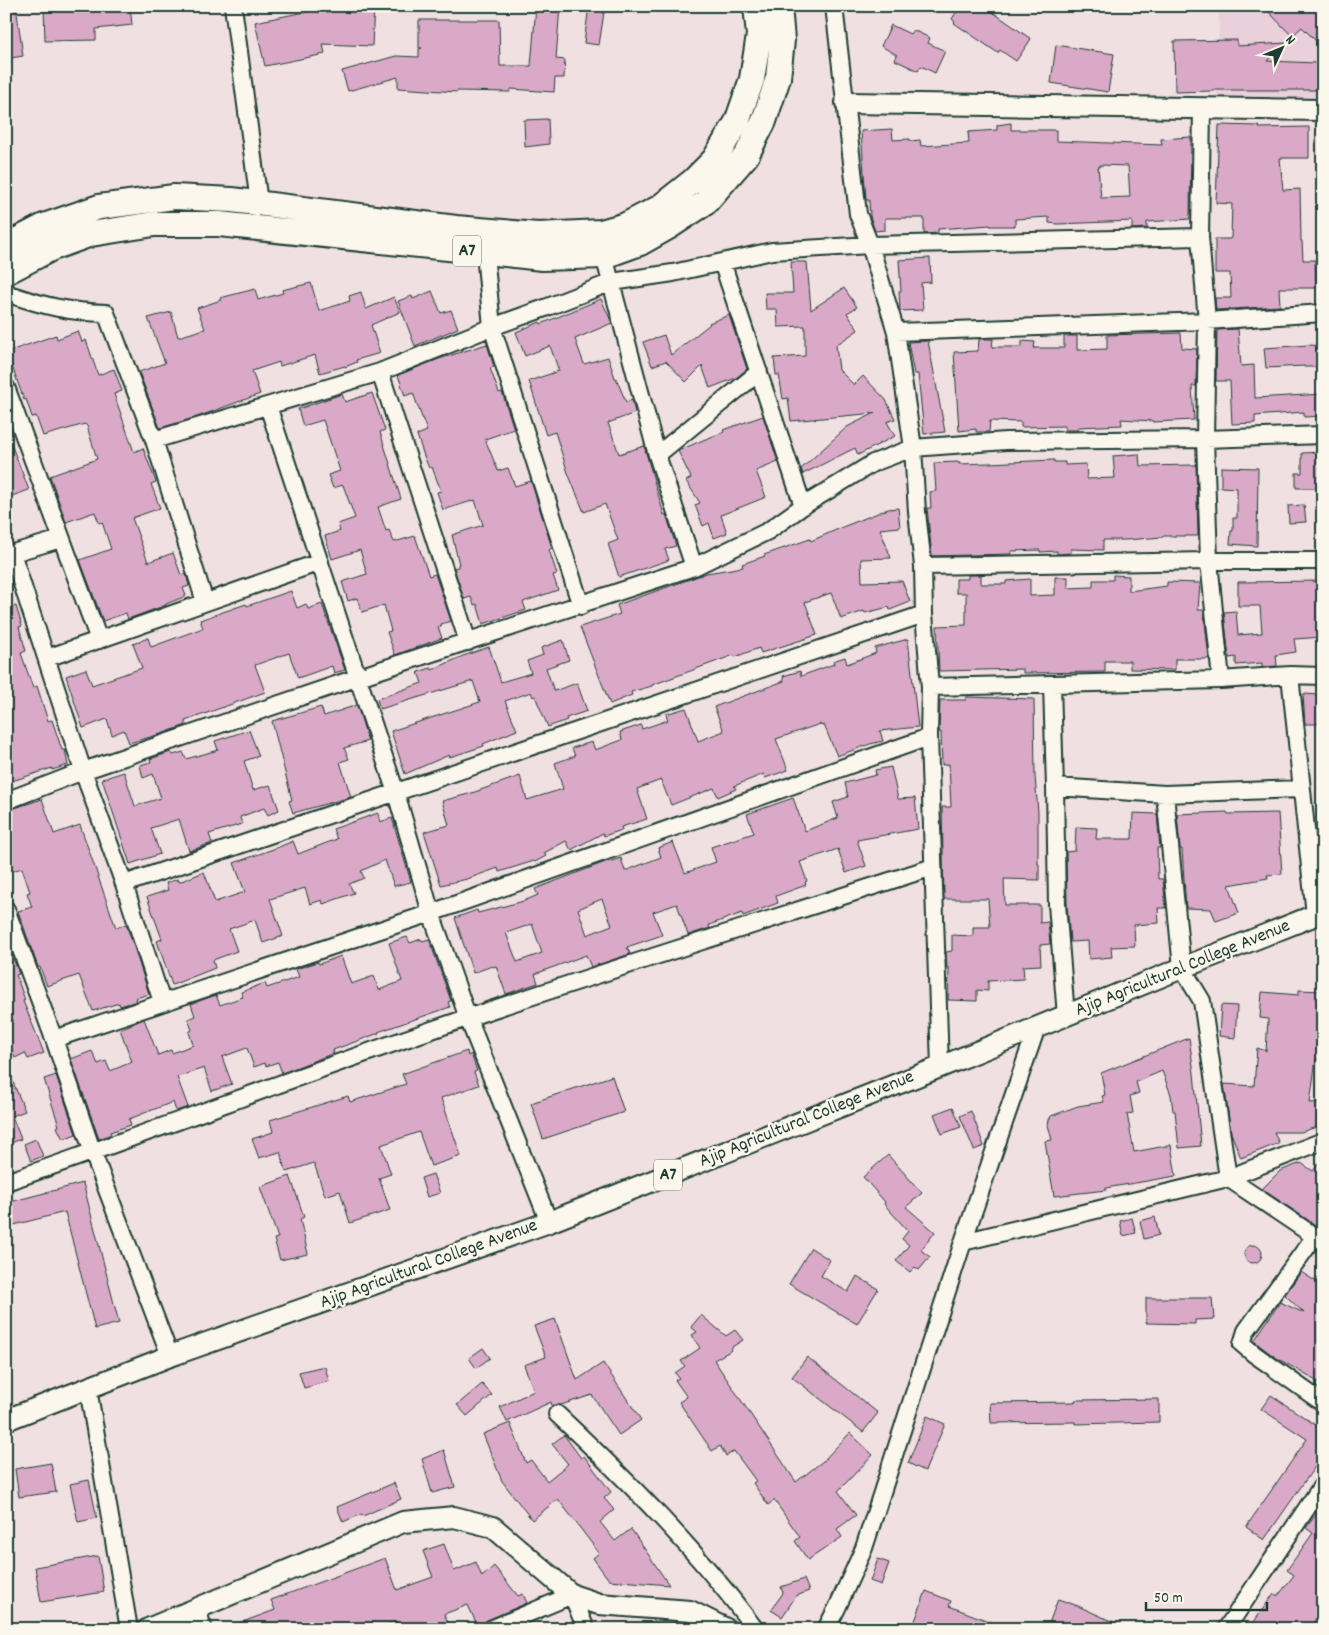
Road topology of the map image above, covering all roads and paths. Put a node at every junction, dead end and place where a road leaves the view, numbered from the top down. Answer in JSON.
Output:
{"nodes":[{"id":1,"x":233,"y":6,"type":"edge"},
{"id":2,"x":756,"y":6,"type":"edge"},
{"id":3,"x":779,"y":6,"type":"edge"},
{"id":4,"x":834,"y":6,"type":"edge"},
{"id":5,"x":846,"y":103,"type":"junction"},
{"id":6,"x":1202,"y":108,"type":"junction"},
{"id":7,"x":1323,"y":110,"type":"edge"},
{"id":8,"x":259,"y":204,"type":"junction"},
{"id":9,"x":601,"y":232,"type":"junction"},
{"id":10,"x":1200,"y":237,"type":"junction"},
{"id":11,"x":870,"y":245,"type":"junction"},
{"id":12,"x":6,"y":246,"type":"edge"},
{"id":13,"x":486,"y":253,"type":"junction"},
{"id":14,"x":604,"y":256,"type":"junction"},
{"id":15,"x":722,"y":262,"type":"junction"},
{"id":16,"x":612,"y":282,"type":"junction"},
{"id":17,"x":7,"y":290,"type":"edge"},
{"id":18,"x":1323,"y":313,"type":"edge"},
{"id":19,"x":1207,"y":322,"type":"junction"},
{"id":20,"x":492,"y":327,"type":"junction"},
{"id":21,"x":896,"y":332,"type":"junction"},
{"id":22,"x":380,"y":372,"type":"junction"},
{"id":23,"x":759,"y":372,"type":"junction"},
{"id":24,"x":6,"y":387,"type":"edge"},
{"id":25,"x":268,"y":406,"type":"junction"},
{"id":26,"x":1323,"y":435,"type":"edge"},
{"id":27,"x":1206,"y":439,"type":"junction"},
{"id":28,"x":154,"y":440,"type":"junction"},
{"id":29,"x":913,"y":448,"type":"junction"},
{"id":30,"x":657,"y":455,"type":"junction"},
{"id":31,"x":803,"y":506,"type":"junction"},
{"id":32,"x":61,"y":539,"type":"junction"},
{"id":33,"x":9,"y":554,"type":"edge"},
{"id":34,"x":1209,"y":561,"type":"junction"},
{"id":35,"x":1323,"y":561,"type":"edge"},
{"id":36,"x":320,"y":562,"type":"junction"},
{"id":37,"x":923,"y":566,"type":"junction"},
{"id":38,"x":694,"y":567,"type":"junction"},
{"id":39,"x":205,"y":602,"type":"junction"},
{"id":40,"x":581,"y":606,"type":"junction"},
{"id":41,"x":924,"y":614,"type":"junction"},
{"id":42,"x":99,"y":640,"type":"junction"},
{"id":43,"x":468,"y":642,"type":"junction"},
{"id":44,"x":47,"y":658,"type":"junction"},
{"id":45,"x":1290,"y":675,"type":"junction"},
{"id":46,"x":1323,"y":676,"type":"edge"},
{"id":47,"x":359,"y":678,"type":"junction"},
{"id":48,"x":1221,"y":680,"type":"junction"},
{"id":49,"x":1052,"y":684,"type":"junction"},
{"id":50,"x":930,"y":687,"type":"junction"},
{"id":51,"x":929,"y":738,"type":"junction"},
{"id":52,"x":83,"y":771,"type":"junction"},
{"id":53,"x":1055,"y":787,"type":"junction"},
{"id":54,"x":1301,"y":788,"type":"junction"},
{"id":55,"x":396,"y":793,"type":"junction"},
{"id":56,"x":1166,"y":794,"type":"junction"},
{"id":57,"x":6,"y":801,"type":"edge"},
{"id":58,"x":933,"y":867,"type":"junction"},
{"id":59,"x":124,"y":884,"type":"junction"},
{"id":60,"x":431,"y":913,"type":"junction"},
{"id":61,"x":1319,"y":914,"type":"edge"},
{"id":62,"x":8,"y":917,"type":"edge"},
{"id":63,"x":1182,"y":968,"type":"junction"},
{"id":64,"x":162,"y":1002,"type":"junction"},
{"id":65,"x":1066,"y":1016,"type":"junction"},
{"id":66,"x":468,"y":1018,"type":"junction"},
{"id":67,"x":1037,"y":1027,"type":"junction"},
{"id":68,"x":54,"y":1039,"type":"junction"},
{"id":69,"x":940,"y":1068,"type":"junction"},
{"id":70,"x":1323,"y":1142,"type":"edge"},
{"id":71,"x":92,"y":1153,"type":"junction"},
{"id":72,"x":1228,"y":1178,"type":"junction"},
{"id":73,"x":6,"y":1182,"type":"edge"},
{"id":74,"x":549,"y":1222,"type":"junction"},
{"id":75,"x":1319,"y":1239,"type":"edge"},
{"id":76,"x":963,"y":1242,"type":"junction"},
{"id":77,"x":170,"y":1356,"type":"junction"},
{"id":78,"x":88,"y":1388,"type":"junction"},
{"id":79,"x":1323,"y":1403,"type":"edge"},
{"id":80,"x":556,"y":1414,"type":"dead end"},
{"id":81,"x":6,"y":1420,"type":"edge"},
{"id":82,"x":1323,"y":1484,"type":"edge"},
{"id":83,"x":572,"y":1595,"type":"junction"},
{"id":84,"x":196,"y":1609,"type":"junction"},
{"id":85,"x":129,"y":1629,"type":"edge"},
{"id":86,"x":148,"y":1629,"type":"edge"},
{"id":87,"x":204,"y":1629,"type":"edge"},
{"id":88,"x":491,"y":1629,"type":"edge"},
{"id":89,"x":586,"y":1629,"type":"edge"},
{"id":90,"x":726,"y":1629,"type":"edge"},
{"id":91,"x":755,"y":1629,"type":"edge"},
{"id":92,"x":826,"y":1629,"type":"edge"},
{"id":93,"x":1226,"y":1629,"type":"edge"}],
"edges":[{"from":1,"to":8,"type":"street"},
{"from":2,"to":9,"type":"highway","number":"A7"},
{"from":3,"to":14,"type":"highway","number":"A7"},
{"from":4,"to":5,"type":"street"},
{"from":5,"to":6,"type":"main road"},
{"from":5,"to":11,"type":"street"},
{"from":6,"to":7,"type":"main road"},
{"from":6,"to":10,"type":"street"},
{"from":8,"to":9,"type":"highway","number":"A7"},
{"from":8,"to":12,"type":"highway","number":"A7"},
{"from":9,"to":14,"type":"street"},
{"from":10,"to":11,"type":"street"},
{"from":10,"to":19,"type":"street"},
{"from":11,"to":15,"type":"street"},
{"from":11,"to":21,"type":"street"},
{"from":13,"to":14,"type":"highway","number":"A7"},
{"from":13,"to":17,"type":"highway","number":"A7"},
{"from":13,"to":20,"type":"street"},
{"from":14,"to":16,"type":"street"},
{"from":15,"to":16,"type":"street"},
{"from":15,"to":23,"type":"street"},
{"from":16,"to":20,"type":"street"},
{"from":16,"to":30,"type":"street"},
{"from":17,"to":28,"type":"street"},
{"from":18,"to":19,"type":"street"},
{"from":19,"to":21,"type":"street"},
{"from":19,"to":27,"type":"street"},
{"from":20,"to":22,"type":"street"},
{"from":20,"to":40,"type":"street"},
{"from":21,"to":29,"type":"street"},
{"from":22,"to":25,"type":"street"},
{"from":22,"to":43,"type":"street"},
{"from":23,"to":30,"type":"street"},
{"from":23,"to":31,"type":"street"},
{"from":24,"to":32,"type":"street"},
{"from":25,"to":28,"type":"street"},
{"from":25,"to":36,"type":"street"},
{"from":26,"to":27,"type":"street"},
{"from":27,"to":29,"type":"street"},
{"from":27,"to":34,"type":"street"},
{"from":28,"to":39,"type":"street"},
{"from":29,"to":31,"type":"street"},
{"from":29,"to":37,"type":"street"},
{"from":30,"to":38,"type":"street"},
{"from":31,"to":38,"type":"street"},
{"from":32,"to":33,"type":"street"},
{"from":32,"to":42,"type":"street"},
{"from":33,"to":44,"type":"street"},
{"from":34,"to":35,"type":"street"},
{"from":34,"to":37,"type":"street"},
{"from":34,"to":48,"type":"street"},
{"from":36,"to":39,"type":"street"},
{"from":36,"to":47,"type":"street"},
{"from":37,"to":41,"type":"street"},
{"from":38,"to":40,"type":"street"},
{"from":39,"to":42,"type":"street"},
{"from":40,"to":43,"type":"street"},
{"from":41,"to":50,"type":"street"},
{"from":41,"to":55,"type":"street"},
{"from":42,"to":44,"type":"street"},
{"from":43,"to":47,"type":"street"},
{"from":44,"to":52,"type":"street"},
{"from":45,"to":46,"type":"street"},
{"from":45,"to":48,"type":"street"},
{"from":45,"to":54,"type":"street"},
{"from":47,"to":52,"type":"street"},
{"from":47,"to":55,"type":"street"},
{"from":48,"to":49,"type":"street"},
{"from":49,"to":50,"type":"street"},
{"from":49,"to":53,"type":"street"},
{"from":50,"to":51,"type":"street"},
{"from":51,"to":58,"type":"street"},
{"from":51,"to":60,"type":"street"},
{"from":52,"to":57,"type":"street"},
{"from":52,"to":59,"type":"street"},
{"from":53,"to":56,"type":"street"},
{"from":53,"to":65,"type":"street"},
{"from":54,"to":56,"type":"street"},
{"from":54,"to":61,"type":"street"},
{"from":55,"to":59,"type":"street"},
{"from":55,"to":60,"type":"street"},
{"from":56,"to":63,"type":"street"},
{"from":58,"to":66,"type":"street"},
{"from":58,"to":69,"type":"street"},
{"from":59,"to":64,"type":"street"},
{"from":60,"to":64,"type":"street"},
{"from":60,"to":66,"type":"street"},
{"from":61,"to":63,"type":"main road","name":"Ajip Agricultural College Avenue","number":"A7"},
{"from":62,"to":68,"type":"street"},
{"from":63,"to":65,"type":"main road","name":"Ajip Agricultural College Avenue","number":"A7"},
{"from":63,"to":72,"type":"street"},
{"from":64,"to":68,"type":"street"},
{"from":65,"to":67,"type":"main road","name":"Ajip Agricultural College Avenue","number":"A7"},
{"from":66,"to":71,"type":"street"},
{"from":66,"to":74,"type":"street"},
{"from":67,"to":69,"type":"main road","name":"Ajip Agricultural College Avenue","number":"A7"},
{"from":67,"to":76,"type":"street"},
{"from":68,"to":71,"type":"street"},
{"from":69,"to":74,"type":"main road","name":"Ajip Agricultural College Avenue","number":"A7"},
{"from":70,"to":72,"type":"street"},
{"from":71,"to":73,"type":"street"},
{"from":71,"to":77,"type":"street"},
{"from":72,"to":75,"type":"street"},
{"from":72,"to":76,"type":"street"},
{"from":74,"to":77,"type":"main road","name":"Ajip Agricultural College Avenue","number":"A7"},
{"from":75,"to":79,"type":"street"},
{"from":76,"to":92,"type":"street"},
{"from":77,"to":78,"type":"main road","name":"Ajip Agricultural College Avenue","number":"A7"},
{"from":78,"to":81,"type":"main road","name":"Ajip Agricultural College Avenue","number":"A7"},
{"from":78,"to":85,"type":"street"},
{"from":80,"to":91,"type":"street"},
{"from":82,"to":93,"type":"street"},
{"from":83,"to":84,"type":"main road"},
{"from":83,"to":88,"type":"street"},
{"from":83,"to":89,"type":"street"},
{"from":83,"to":90,"type":"main road"},
{"from":84,"to":86,"type":"main road"},
{"from":84,"to":87,"type":"street"}]}
